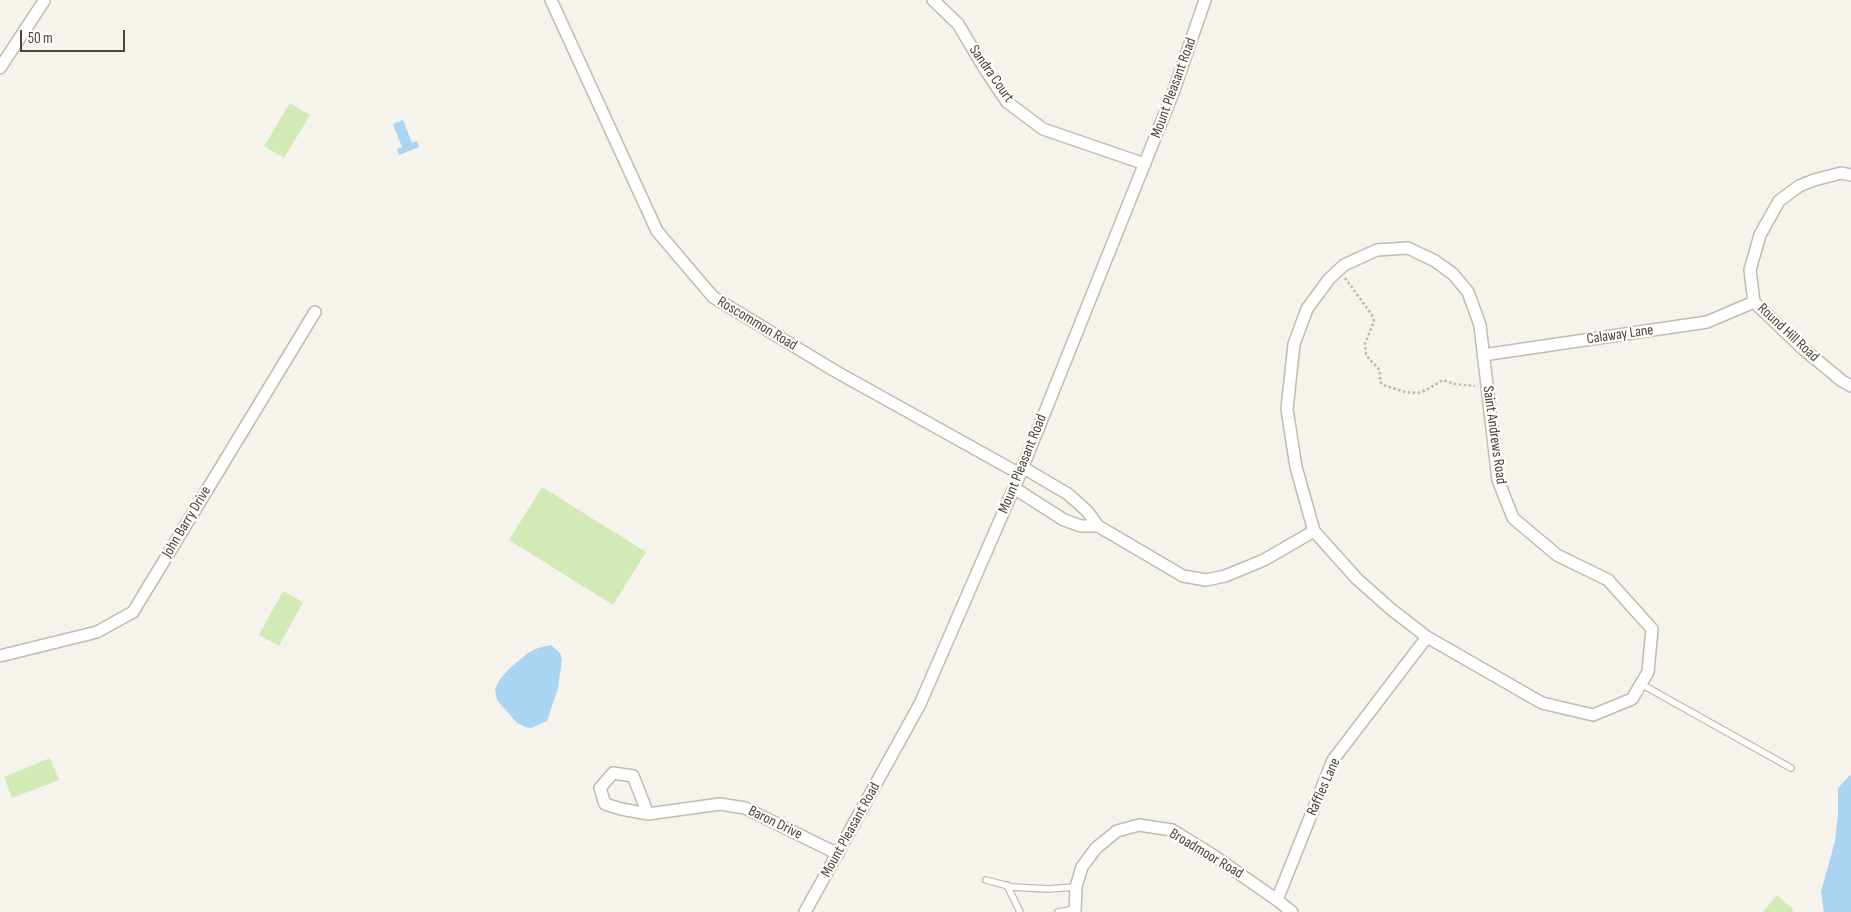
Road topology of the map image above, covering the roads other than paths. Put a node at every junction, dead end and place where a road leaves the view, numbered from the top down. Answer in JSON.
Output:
{"nodes":[{"id":1,"x":551,"y":0,"type":"edge"},
{"id":2,"x":933,"y":0,"type":"edge"},
{"id":3,"x":1206,"y":0,"type":"edge"},
{"id":4,"x":44,"y":1,"type":"edge"},
{"id":5,"x":0,"y":68,"type":"edge"},
{"id":6,"x":1145,"y":164,"type":"junction"},
{"id":7,"x":1851,"y":175,"type":"edge"},
{"id":8,"x":1754,"y":302,"type":"junction"},
{"id":9,"x":315,"y":312,"type":"dead end"},
{"id":10,"x":1483,"y":355,"type":"junction"},
{"id":11,"x":1851,"y":386,"type":"edge"},
{"id":12,"x":1021,"y":471,"type":"junction"},
{"id":13,"x":1014,"y":488,"type":"junction"},
{"id":14,"x":1098,"y":526,"type":"junction"},
{"id":15,"x":1314,"y":531,"type":"junction"},
{"id":16,"x":1427,"y":637,"type":"junction"},
{"id":17,"x":0,"y":656,"type":"edge"},
{"id":18,"x":1641,"y":684,"type":"junction"},
{"id":19,"x":1791,"y":768,"type":"dead end"},
{"id":20,"x":648,"y":814,"type":"junction"},
{"id":21,"x":838,"y":854,"type":"junction"},
{"id":22,"x":986,"y":880,"type":"dead end"},
{"id":23,"x":1007,"y":885,"type":"junction"},
{"id":24,"x":1076,"y":887,"type":"junction"},
{"id":25,"x":1277,"y":900,"type":"junction"},
{"id":26,"x":1075,"y":911,"type":"edge"},
{"id":27,"x":805,"y":912,"type":"edge"},
{"id":28,"x":1020,"y":912,"type":"edge"},
{"id":29,"x":1058,"y":912,"type":"edge"},
{"id":30,"x":1292,"y":912,"type":"edge"}],
"edges":[{"from":1,"to":12,"type":"street","name":"Roscommon Road"},
{"from":2,"to":6,"type":"street","name":"Sandra Court"},
{"from":3,"to":6,"type":"street","name":"Mount Pleasant Road"},
{"from":4,"to":5,"type":"street"},
{"from":6,"to":12,"type":"street","name":"Mount Pleasant Road"},
{"from":7,"to":8,"type":"street","name":"Round Hill Road"},
{"from":8,"to":10,"type":"street","name":"Calaway Lane"},
{"from":8,"to":11,"type":"street","name":"Round Hill Road"},
{"from":9,"to":17,"type":"street","name":"John Barry Drive"},
{"from":10,"to":15,"type":"street","name":"Saint Andrews Road"},
{"from":10,"to":18,"type":"street","name":"Saint Andrews Road"},
{"from":12,"to":13,"type":"street","name":"Mount Pleasant Road"},
{"from":12,"to":14,"type":"street"},
{"from":13,"to":14,"type":"street"},
{"from":13,"to":21,"type":"street","name":"Mount Pleasant Road"},
{"from":14,"to":15,"type":"street"},
{"from":15,"to":16,"type":"street","name":"Saint Andrews Road"},
{"from":16,"to":18,"type":"street","name":"Saint Andrews Road"},
{"from":16,"to":25,"type":"street","name":"Raffles Lane"},
{"from":18,"to":19,"type":"lane"},
{"from":20,"to":20,"type":"street","name":"Baron Drive"},
{"from":20,"to":21,"type":"street","name":"Baron Drive"},
{"from":21,"to":27,"type":"street","name":"Mount Pleasant Road"},
{"from":22,"to":23,"type":"lane"},
{"from":23,"to":24,"type":"lane"},
{"from":23,"to":28,"type":"lane"},
{"from":24,"to":25,"type":"street","name":"Broadmoor Road"},
{"from":24,"to":26,"type":"street","name":"Broadmoor Road"},
{"from":25,"to":30,"type":"street","name":"Broadmoor Road"},
{"from":26,"to":29,"type":"lane"}]}
